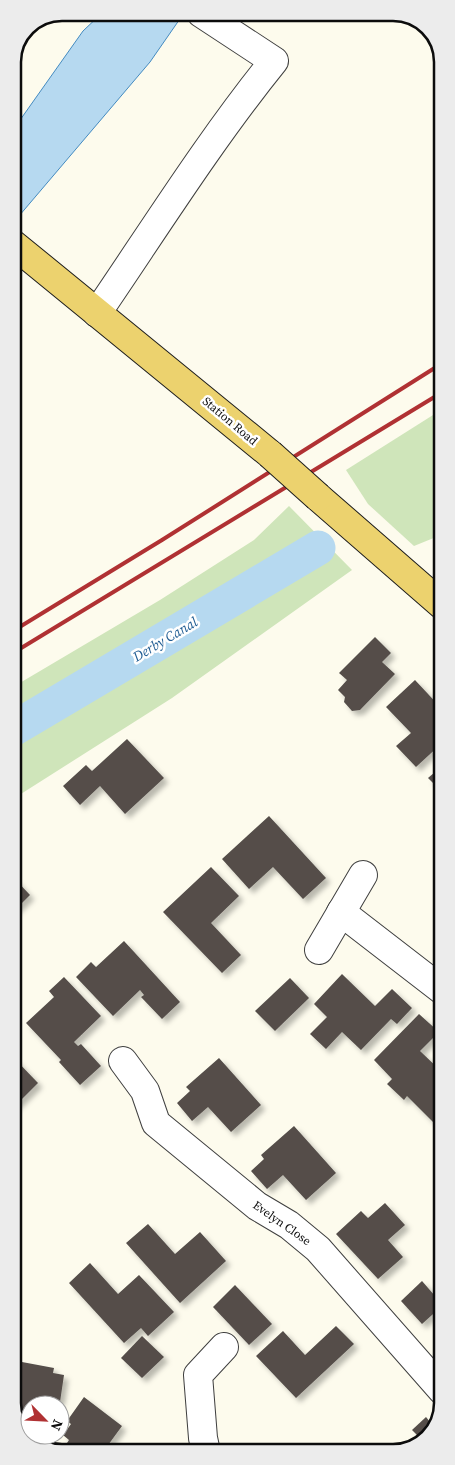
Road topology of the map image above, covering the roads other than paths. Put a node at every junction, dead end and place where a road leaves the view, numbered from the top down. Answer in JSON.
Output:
{"nodes":[{"id":1,"x":213,"y":21,"type":"edge"},
{"id":2,"x":21,"y":250,"type":"edge"},
{"id":3,"x":97,"y":313,"type":"junction"},
{"id":4,"x":434,"y":598,"type":"edge"},
{"id":5,"x":363,"y":875,"type":"dead end"},
{"id":6,"x":341,"y":912,"type":"junction"},
{"id":7,"x":320,"y":950,"type":"dead end"},
{"id":8,"x":434,"y":984,"type":"edge"},
{"id":9,"x":123,"y":1061,"type":"dead end"},
{"id":10,"x":224,"y":1348,"type":"dead end"},
{"id":11,"x":434,"y":1381,"type":"edge"},
{"id":12,"x":204,"y":1444,"type":"edge"}],
"edges":[{"from":1,"to":3,"type":"street"},
{"from":2,"to":3,"type":"main road","name":"Station Road"},
{"from":3,"to":4,"type":"main road","name":"Station Road","bridge":true},
{"from":5,"to":6,"type":"street"},
{"from":6,"to":7,"type":"street"},
{"from":6,"to":8,"type":"street"},
{"from":9,"to":11,"type":"street","name":"Evelyn Close"},
{"from":10,"to":12,"type":"street"}]}
